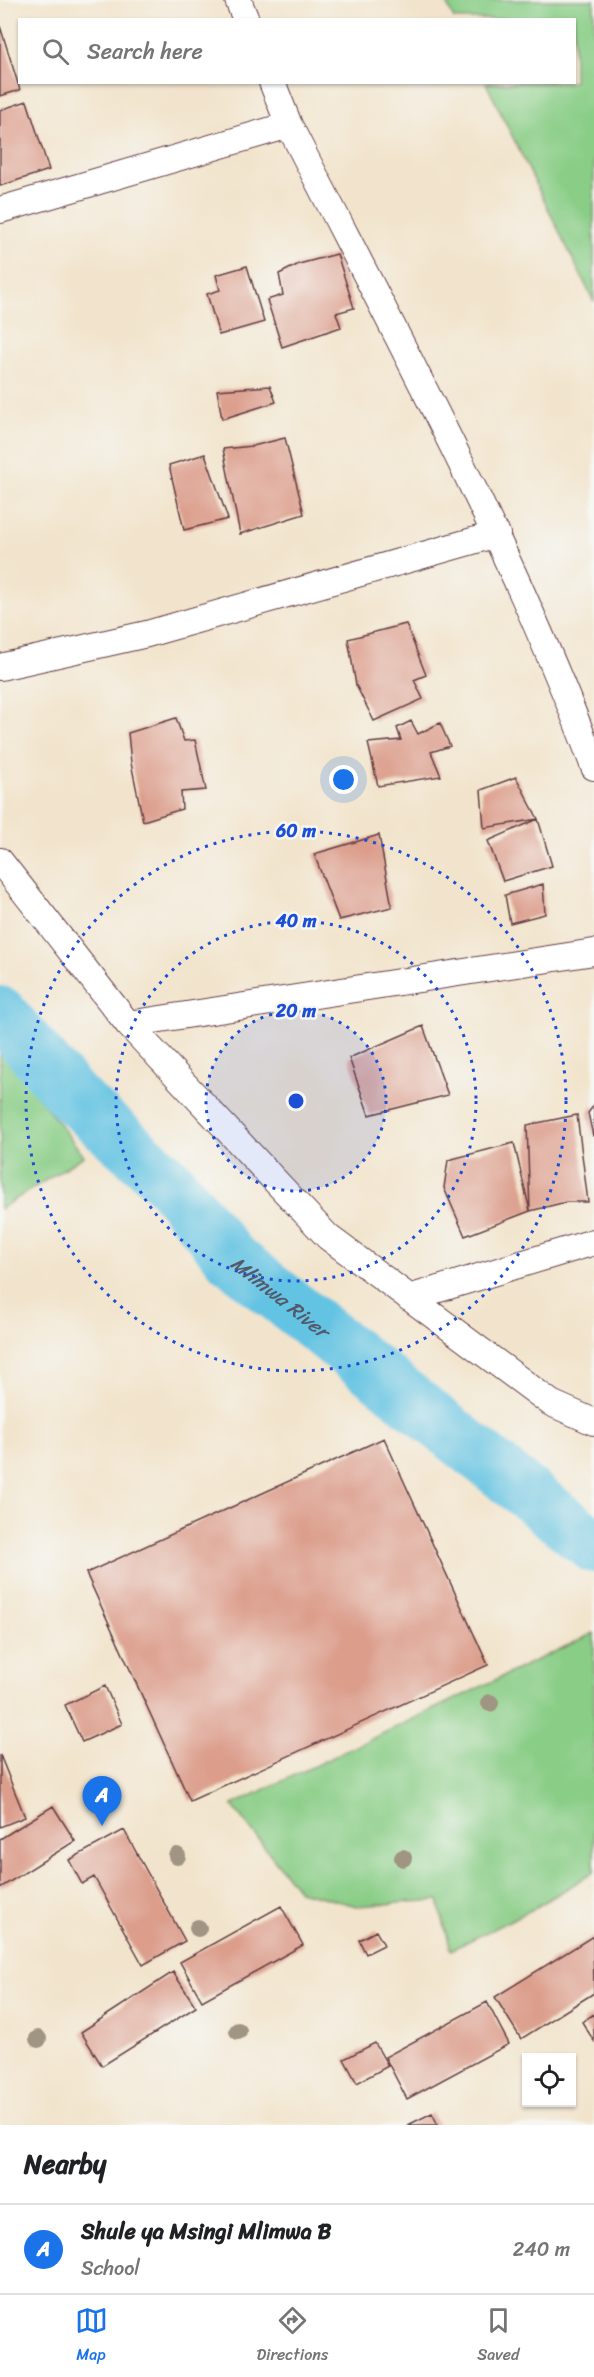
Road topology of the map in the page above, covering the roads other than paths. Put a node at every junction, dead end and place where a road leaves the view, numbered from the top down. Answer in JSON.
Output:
{"nodes":[{"id":1,"x":238,"y":0,"type":"edge"},
{"id":2,"x":245,"y":18,"type":"edge"},
{"id":3,"x":273,"y":84,"type":"edge"},
{"id":4,"x":289,"y":125,"type":"junction"},
{"id":5,"x":0,"y":210,"type":"edge"},
{"id":6,"x":497,"y":534,"type":"junction"},
{"id":7,"x":0,"y":667,"type":"edge"},
{"id":8,"x":594,"y":767,"type":"edge"},
{"id":9,"x":0,"y":861,"type":"edge"},
{"id":10,"x":594,"y":952,"type":"edge"},
{"id":11,"x":128,"y":1024,"type":"junction"},
{"id":12,"x":594,"y":1242,"type":"edge"},
{"id":13,"x":409,"y":1298,"type":"junction"},
{"id":14,"x":594,"y":1422,"type":"edge"}],
"edges":[{"from":1,"to":2,"type":"street"},
{"from":3,"to":4,"type":"street"},
{"from":4,"to":5,"type":"street"},
{"from":4,"to":6,"type":"street"},
{"from":6,"to":7,"type":"street"},
{"from":6,"to":8,"type":"street"},
{"from":9,"to":11,"type":"street"},
{"from":10,"to":11,"type":"street"},
{"from":11,"to":13,"type":"street"},
{"from":12,"to":13,"type":"street"},
{"from":13,"to":14,"type":"street"}]}
